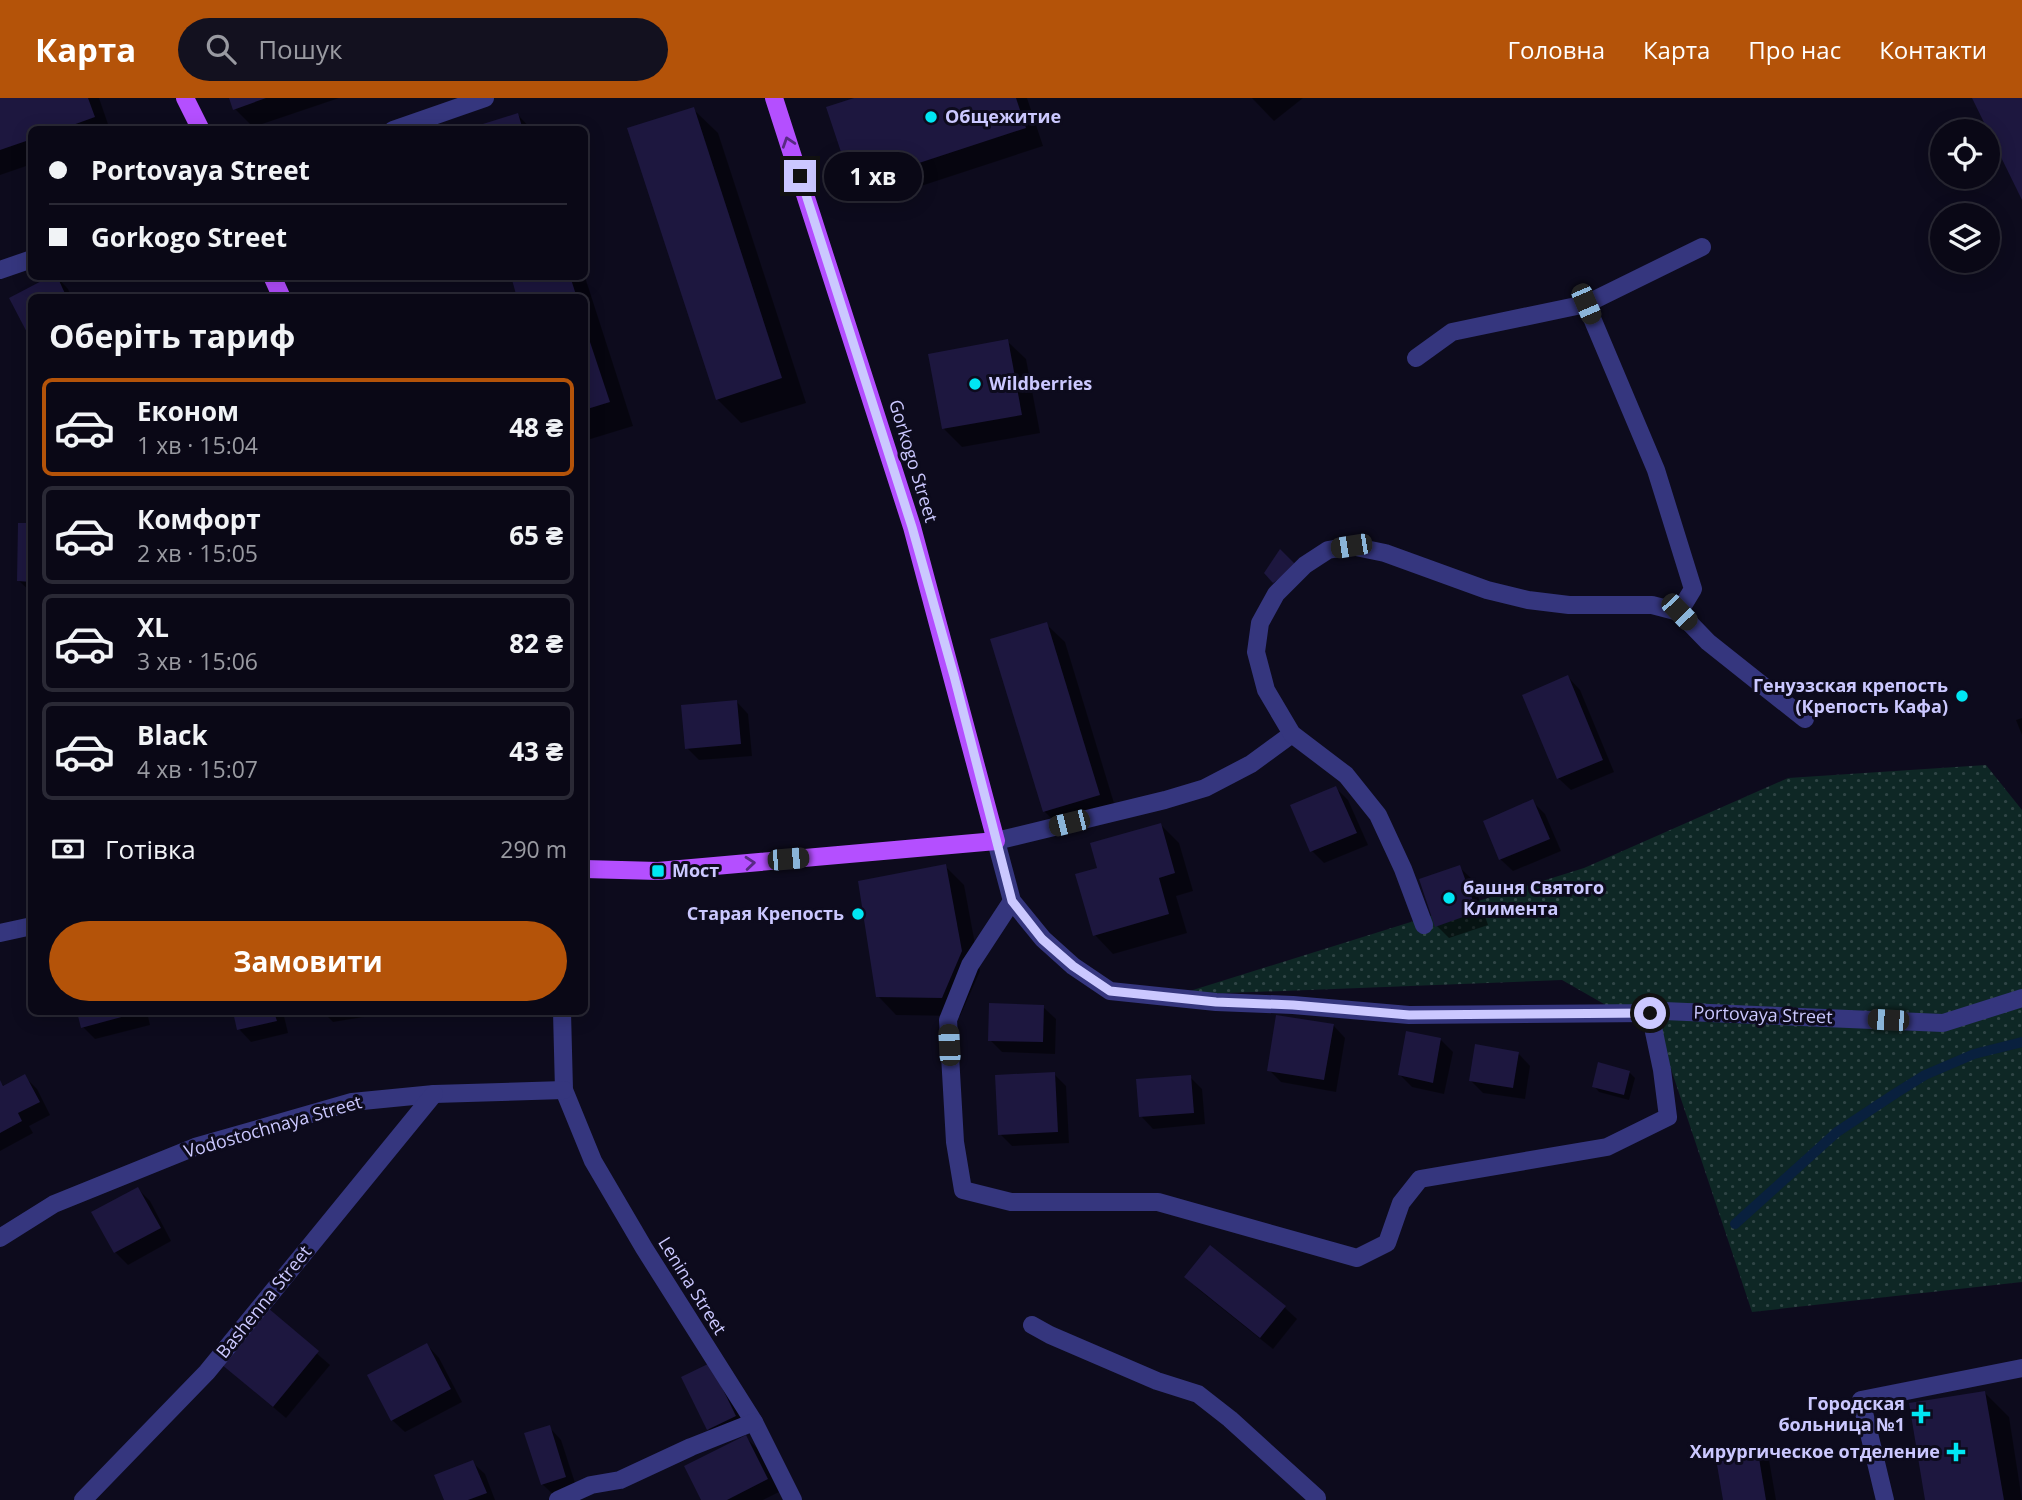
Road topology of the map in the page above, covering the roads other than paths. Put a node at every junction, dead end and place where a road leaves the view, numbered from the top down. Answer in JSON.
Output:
{"nodes":[{"id":1,"x":185,"y":98,"type":"edge"},
{"id":2,"x":485,"y":98,"type":"edge"},
{"id":3,"x":774,"y":98,"type":"edge"},
{"id":4,"x":199,"y":126,"type":"edge"},
{"id":5,"x":404,"y":126,"type":"edge"},
{"id":6,"x":1702,"y":247,"type":"dead end"},
{"id":7,"x":28,"y":260,"type":"edge"},
{"id":8,"x":0,"y":270,"type":"edge"},
{"id":9,"x":1586,"y":304,"type":"junction"},
{"id":10,"x":1416,"y":358,"type":"dead end"},
{"id":11,"x":1679,"y":612,"type":"junction"},
{"id":12,"x":1805,"y":719,"type":"dead end"},
{"id":13,"x":1292,"y":734,"type":"junction"},
{"id":14,"x":996,"y":841,"type":"junction"},
{"id":15,"x":588,"y":869,"type":"edge"},
{"id":16,"x":1012,"y":901,"type":"junction"},
{"id":17,"x":1424,"y":925,"type":"dead end"},
{"id":18,"x":28,"y":927,"type":"edge"},
{"id":19,"x":0,"y":933,"type":"edge"},
{"id":20,"x":2022,"y":998,"type":"edge"},
{"id":21,"x":1650,"y":1013,"type":"junction"},
{"id":22,"x":562,"y":1015,"type":"edge"},
{"id":23,"x":564,"y":1090,"type":"junction"},
{"id":24,"x":434,"y":1094,"type":"junction"},
{"id":25,"x":0,"y":1238,"type":"edge"},
{"id":26,"x":1032,"y":1325,"type":"dead end"},
{"id":27,"x":2022,"y":1368,"type":"edge"},
{"id":28,"x":754,"y":1422,"type":"junction"},
{"id":29,"x":1317,"y":1499,"type":"edge"},
{"id":30,"x":83,"y":1500,"type":"edge"},
{"id":31,"x":558,"y":1500,"type":"edge"},
{"id":32,"x":793,"y":1500,"type":"edge"},
{"id":33,"x":1885,"y":1500,"type":"edge"}],
"edges":[{"from":1,"to":4,"type":"main road"},
{"from":2,"to":5,"type":"street"},
{"from":14,"to":3,"type":"main road","name":"Gorkogo Street","one_way":true},
{"from":6,"to":9,"type":"street"},
{"from":7,"to":8,"type":"street"},
{"from":9,"to":10,"type":"street"},
{"from":9,"to":11,"type":"street"},
{"from":11,"to":12,"type":"street"},
{"from":11,"to":13,"type":"street"},
{"from":13,"to":14,"type":"street"},
{"from":13,"to":17,"type":"street"},
{"from":15,"to":14,"type":"main road","one_way":true},
{"from":14,"to":16,"type":"street","name":"Portovaya Street"},
{"from":16,"to":21,"type":"street","name":"Portovaya Street"},
{"from":16,"to":21,"type":"street"},
{"from":18,"to":19,"type":"street"},
{"from":20,"to":21,"type":"street","name":"Portovaya Street"},
{"from":22,"to":23,"type":"street"},
{"from":23,"to":24,"type":"street","name":"Vodostochnaya Street"},
{"from":23,"to":28,"type":"street","name":"Lenina Street"},
{"from":24,"to":25,"type":"street","name":"Vodostochnaya Street"},
{"from":24,"to":30,"type":"street","name":"Bashenna Street"},
{"from":26,"to":29,"type":"street"},
{"from":27,"to":33,"type":"street"},
{"from":28,"to":31,"type":"street"},
{"from":28,"to":32,"type":"street","name":"Lenina Street"}]}
